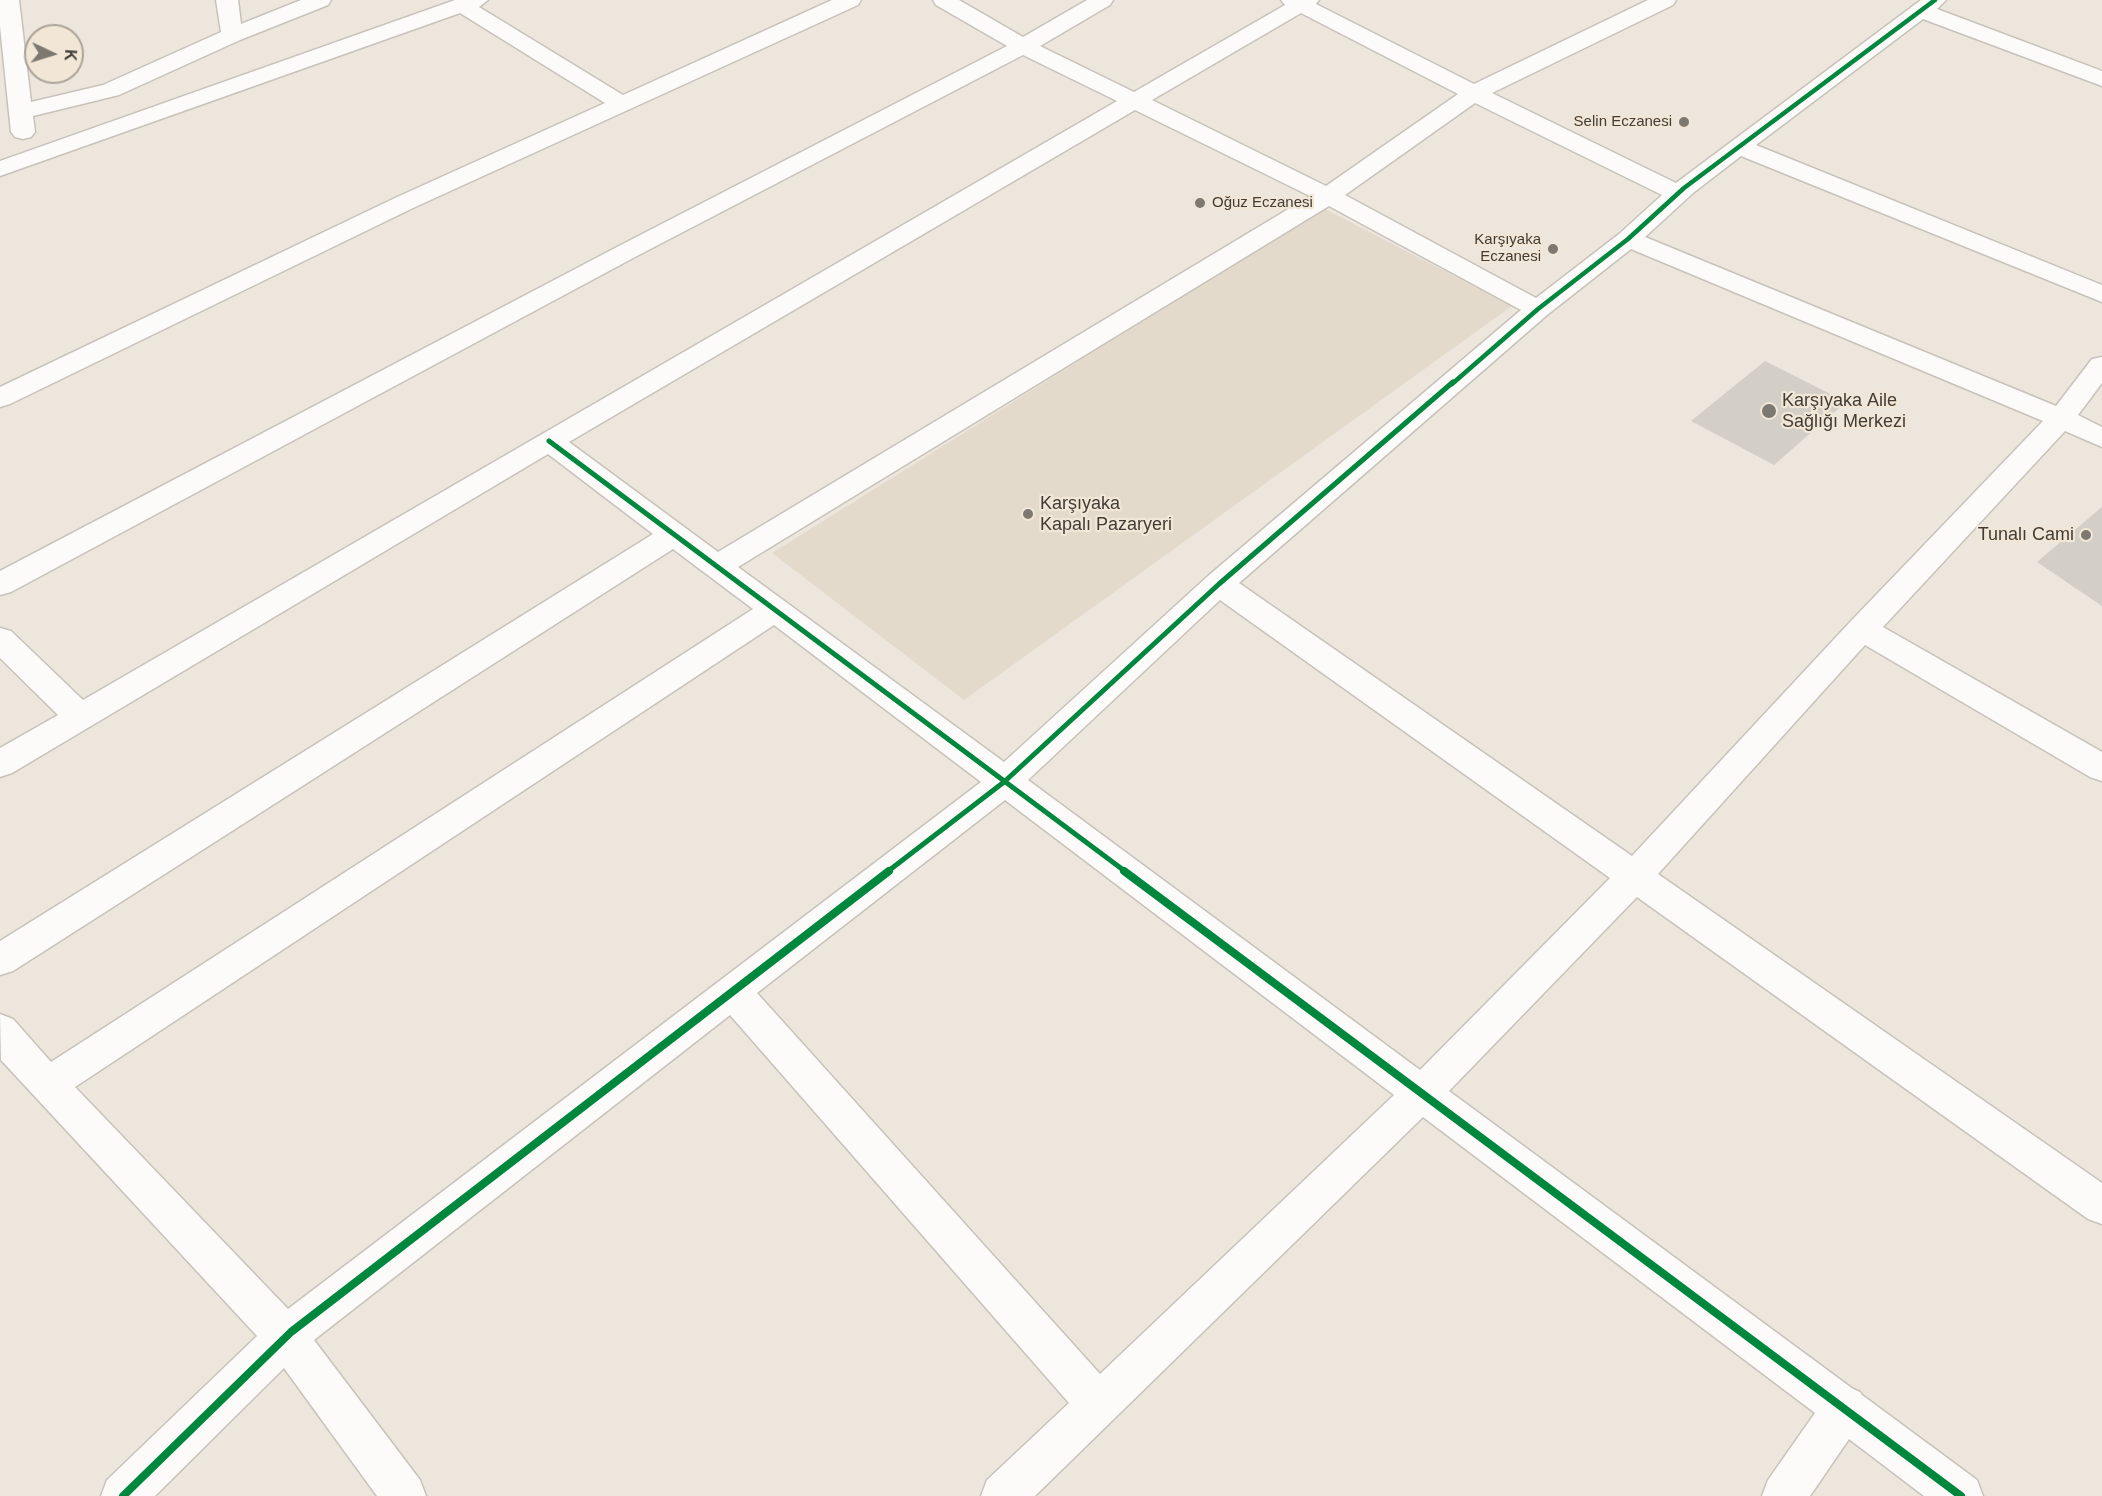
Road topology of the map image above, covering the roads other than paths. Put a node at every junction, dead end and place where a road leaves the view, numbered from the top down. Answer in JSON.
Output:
{"nodes":[{"id":1,"x":8,"y":0,"type":"edge"},
{"id":2,"x":227,"y":0,"type":"edge"},
{"id":3,"x":320,"y":0,"type":"edge"},
{"id":4,"x":850,"y":0,"type":"edge"},
{"id":5,"x":944,"y":0,"type":"edge"},
{"id":6,"x":1102,"y":0,"type":"edge"},
{"id":7,"x":1665,"y":0,"type":"edge"},
{"id":8,"x":1300,"y":1,"type":"edge"},
{"id":9,"x":469,"y":3,"type":"edge"},
{"id":10,"x":1928,"y":6,"type":"edge"},
{"id":11,"x":232,"y":35,"type":"junction"},
{"id":12,"x":1023,"y":46,"type":"junction"},
{"id":13,"x":8,"y":71,"type":"edge"},
{"id":14,"x":2102,"y":79,"type":"edge"},
{"id":15,"x":1474,"y":93,"type":"junction"},
{"id":16,"x":1136,"y":101,"type":"junction"},
{"id":17,"x":622,"y":104,"type":"junction"},
{"id":18,"x":20,"y":112,"type":"junction"},
{"id":19,"x":1739,"y":147,"type":"junction"},
{"id":20,"x":27,"y":159,"type":"junction"},
{"id":21,"x":0,"y":168,"type":"edge"},
{"id":22,"x":1678,"y":193,"type":"junction"},
{"id":23,"x":1328,"y":196,"type":"junction"},
{"id":24,"x":1628,"y":239,"type":"junction"},
{"id":25,"x":2102,"y":294,"type":"edge"},
{"id":26,"x":1538,"y":309,"type":"junction"},
{"id":27,"x":2102,"y":365,"type":"edge"},
{"id":28,"x":0,"y":398,"type":"edge"},
{"id":29,"x":2061,"y":418,"type":"junction"},
{"id":30,"x":2102,"y":438,"type":"edge"},
{"id":31,"x":549,"y":441,"type":"junction"},
{"id":32,"x":674,"y":534,"type":"junction"},
{"id":33,"x":717,"y":566,"type":"junction"},
{"id":34,"x":0,"y":584,"type":"edge"},
{"id":35,"x":1219,"y":584,"type":"junction"},
{"id":36,"x":775,"y":610,"type":"junction"},
{"id":37,"x":1862,"y":629,"type":"junction"},
{"id":38,"x":0,"y":639,"type":"edge"},
{"id":39,"x":81,"y":718,"type":"junction"},
{"id":40,"x":0,"y":764,"type":"edge"},
{"id":41,"x":2102,"y":768,"type":"edge"},
{"id":42,"x":1004,"y":782,"type":"junction"},
{"id":43,"x":1635,"y":876,"type":"junction"},
{"id":44,"x":0,"y":960,"type":"edge"},
{"id":45,"x":732,"y":991,"type":"junction"},
{"id":46,"x":5,"y":1046,"type":"edge"},
{"id":47,"x":48,"y":1084,"type":"junction"},
{"id":48,"x":1422,"y":1093,"type":"junction"},
{"id":49,"x":2102,"y":1206,"type":"edge"},
{"id":50,"x":286,"y":1336,"type":"junction"},
{"id":51,"x":1098,"y":1404,"type":"junction"},
{"id":52,"x":1845,"y":1407,"type":"junction"},
{"id":53,"x":123,"y":1496,"type":"edge"},
{"id":54,"x":404,"y":1496,"type":"edge"},
{"id":55,"x":1003,"y":1496,"type":"edge"},
{"id":56,"x":1785,"y":1496,"type":"edge"},
{"id":57,"x":1961,"y":1496,"type":"edge"}],
"edges":[{"from":1,"to":13,"type":"street"},
{"from":2,"to":11,"type":"street"},
{"from":3,"to":11,"type":"street"},
{"from":4,"to":17,"type":"street"},
{"from":5,"to":12,"type":"street"},
{"from":6,"to":12,"type":"street"},
{"from":7,"to":15,"type":"street"},
{"from":8,"to":15,"type":"street"},
{"from":8,"to":16,"type":"street"},
{"from":9,"to":17,"type":"street"},
{"from":9,"to":20,"type":"street"},
{"from":10,"to":14,"type":"street"},
{"from":10,"to":19,"type":"street"},
{"from":11,"to":18,"type":"street"},
{"from":12,"to":16,"type":"street"},
{"from":12,"to":34,"type":"street"},
{"from":13,"to":18,"type":"street"},
{"from":15,"to":22,"type":"street"},
{"from":15,"to":23,"type":"street"},
{"from":16,"to":23,"type":"street"},
{"from":16,"to":31,"type":"street"},
{"from":17,"to":28,"type":"street"},
{"from":18,"to":20,"type":"street"},
{"from":19,"to":22,"type":"street"},
{"from":19,"to":25,"type":"street"},
{"from":20,"to":21,"type":"street"},
{"from":22,"to":24,"type":"street"},
{"from":23,"to":26,"type":"street"},
{"from":23,"to":33,"type":"street"},
{"from":24,"to":26,"type":"street"},
{"from":24,"to":29,"type":"street"},
{"from":26,"to":35,"type":"street"},
{"from":27,"to":29,"type":"street"},
{"from":29,"to":30,"type":"street"},
{"from":29,"to":37,"type":"street"},
{"from":31,"to":32,"type":"street"},
{"from":31,"to":39,"type":"street"},
{"from":32,"to":33,"type":"street"},
{"from":32,"to":44,"type":"street"},
{"from":33,"to":36,"type":"street"},
{"from":35,"to":42,"type":"street"},
{"from":35,"to":43,"type":"street"},
{"from":36,"to":42,"type":"street"},
{"from":36,"to":47,"type":"street"},
{"from":37,"to":41,"type":"street"},
{"from":37,"to":43,"type":"street"},
{"from":38,"to":39,"type":"street"},
{"from":39,"to":40,"type":"street"},
{"from":42,"to":45,"type":"street"},
{"from":42,"to":48,"type":"street"},
{"from":43,"to":48,"type":"street"},
{"from":43,"to":49,"type":"street"},
{"from":45,"to":50,"type":"street"},
{"from":45,"to":51,"type":"street"},
{"from":46,"to":47,"type":"street"},
{"from":47,"to":50,"type":"street"},
{"from":48,"to":51,"type":"street"},
{"from":48,"to":52,"type":"street"},
{"from":50,"to":53,"type":"street"},
{"from":50,"to":54,"type":"street"},
{"from":51,"to":55,"type":"street"},
{"from":52,"to":56,"type":"street"},
{"from":52,"to":57,"type":"street"}]}
